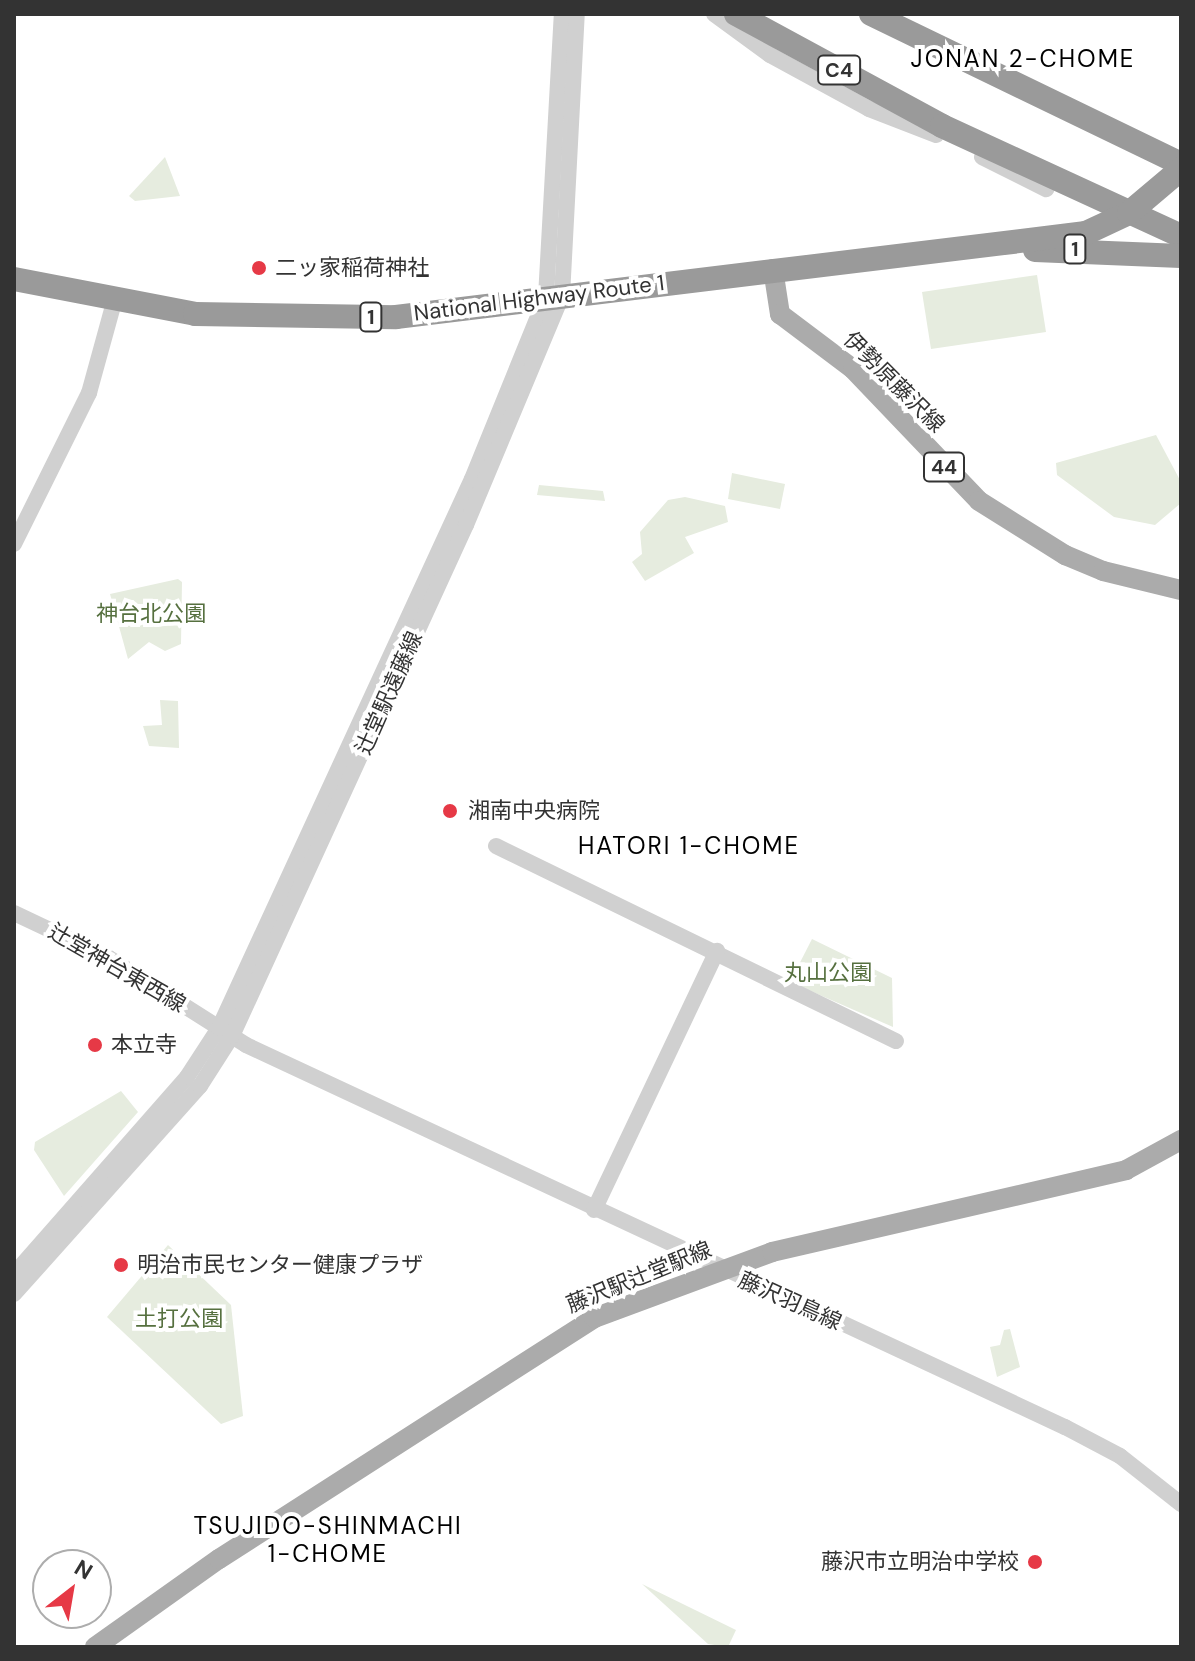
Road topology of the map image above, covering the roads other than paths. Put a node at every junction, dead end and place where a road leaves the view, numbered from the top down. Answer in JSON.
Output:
{"nodes":[{"id":1,"x":562,"y":14,"type":"edge"},
{"id":2,"x":577,"y":14,"type":"edge"},
{"id":3,"x":714,"y":14,"type":"edge"},
{"id":4,"x":736,"y":14,"type":"edge"},
{"id":5,"x":880,"y":18,"type":"edge"},
{"id":6,"x":1181,"y":166,"type":"edge"},
{"id":7,"x":1046,"y":189,"type":"dead end"},
{"id":8,"x":1083,"y":193,"type":"junction"},
{"id":9,"x":1129,"y":213,"type":"junction"},
{"id":10,"x":1067,"y":232,"type":"junction"},
{"id":11,"x":1181,"y":236,"type":"edge"},
{"id":12,"x":970,"y":247,"type":"junction"},
{"id":13,"x":1181,"y":256,"type":"edge"},
{"id":14,"x":773,"y":269,"type":"junction"},
{"id":15,"x":14,"y":279,"type":"edge"},
{"id":16,"x":554,"y":296,"type":"junction"},
{"id":17,"x":114,"y":302,"type":"junction"},
{"id":18,"x":14,"y":544,"type":"edge"},
{"id":19,"x":1181,"y":590,"type":"edge"},
{"id":20,"x":496,"y":846,"type":"dead end"},
{"id":21,"x":14,"y":913,"type":"edge"},
{"id":22,"x":717,"y":951,"type":"junction"},
{"id":23,"x":225,"y":1032,"type":"junction"},
{"id":24,"x":896,"y":1041,"type":"dead end"},
{"id":25,"x":1181,"y":1140,"type":"edge"},
{"id":26,"x":594,"y":1210,"type":"junction"},
{"id":27,"x":719,"y":1269,"type":"junction"},
{"id":28,"x":14,"y":1274,"type":"edge"},
{"id":29,"x":14,"y":1294,"type":"edge"},
{"id":30,"x":1181,"y":1504,"type":"edge"},
{"id":31,"x":95,"y":1647,"type":"edge"}],
"edges":[{"from":1,"to":16,"type":"street","name":"辻堂駅遠藤線"},
{"from":2,"to":16,"type":"street","name":"辻堂駅遠藤線"},
{"from":3,"to":7,"type":"street"},
{"from":4,"to":8,"type":"highway","number":"C4"},
{"from":5,"to":6,"type":"highway"},
{"from":6,"to":9,"type":"highway","name":"National Highway Route 1","number":"1"},
{"from":8,"to":9,"type":"highway","number":"C4"},
{"from":8,"to":10,"type":"highway"},
{"from":9,"to":10,"type":"highway","name":"National Highway Route 1","number":"1"},
{"from":9,"to":11,"type":"highway"},
{"from":10,"to":12,"type":"highway","name":"National Highway Route 1","number":"1"},
{"from":12,"to":13,"type":"highway","name":"National Highway Route 1","number":"1"},
{"from":12,"to":14,"type":"highway","name":"National Highway Route 1","number":"1"},
{"from":14,"to":16,"type":"highway","name":"National Highway Route 1","number":"1"},
{"from":14,"to":19,"type":"main road","name":"伊勢原藤沢線","number":"44"},
{"from":15,"to":17,"type":"highway","name":"National Highway Route 1","number":"1"},
{"from":16,"to":17,"type":"highway","name":"National Highway Route 1","number":"1"},
{"from":16,"to":23,"type":"street","name":"辻堂駅遠藤線"},
{"from":17,"to":18,"type":"street"},
{"from":20,"to":22,"type":"street"},
{"from":21,"to":23,"type":"street","name":"辻堂神台東西線"},
{"from":22,"to":24,"type":"street"},
{"from":22,"to":26,"type":"street"},
{"from":23,"to":26,"type":"street","name":"藤沢羽鳥線"},
{"from":23,"to":28,"type":"street","name":"辻堂駅遠藤線"},
{"from":23,"to":29,"type":"street","name":"辻堂駅遠藤線"},
{"from":25,"to":27,"type":"main road","name":"藤沢駅辻堂駅線"},
{"from":26,"to":27,"type":"street","name":"藤沢羽鳥線"},
{"from":27,"to":30,"type":"street","name":"藤沢羽鳥線"},
{"from":27,"to":31,"type":"main road","name":"藤沢駅辻堂駅線"}]}
